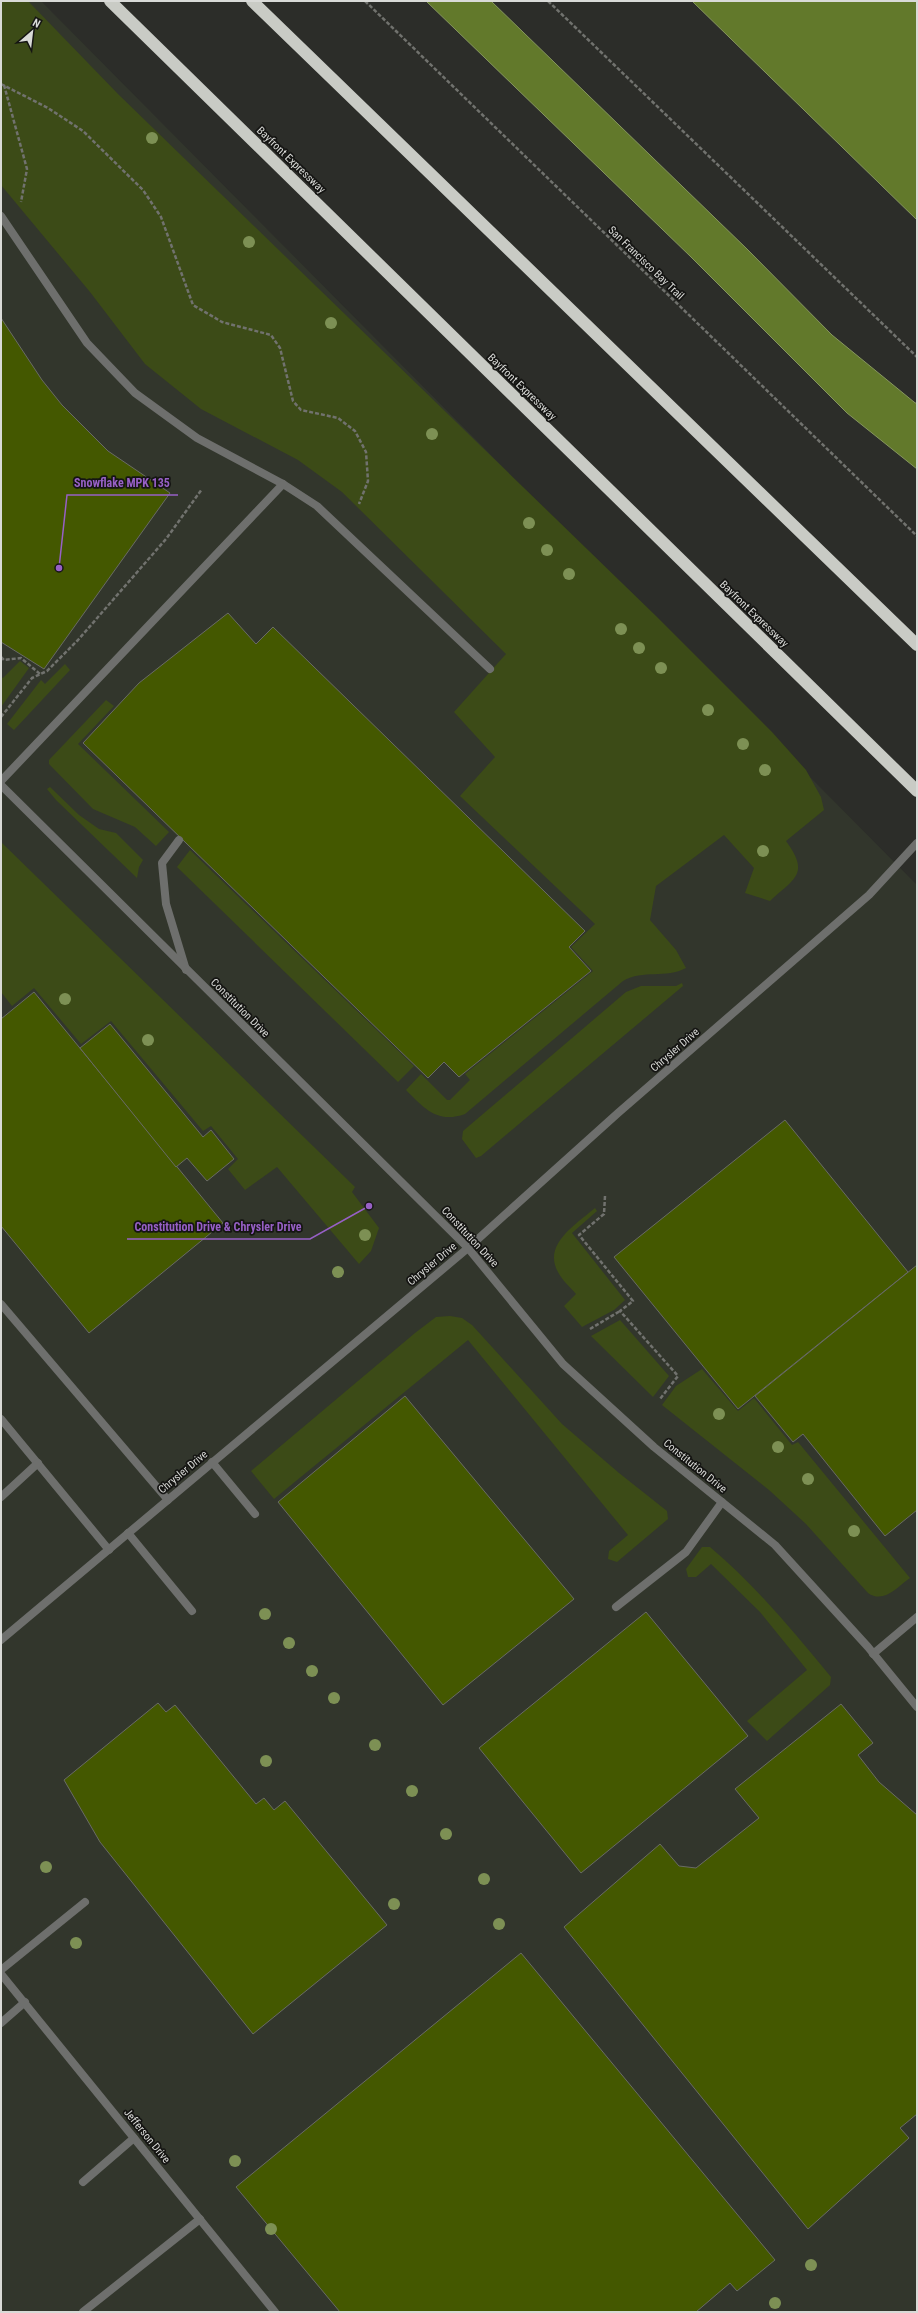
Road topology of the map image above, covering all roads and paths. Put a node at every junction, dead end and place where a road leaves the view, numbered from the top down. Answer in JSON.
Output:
{"nodes":[{"id":1,"x":110,"y":1,"type":"edge"},
{"id":2,"x":252,"y":1,"type":"edge"},
{"id":3,"x":365,"y":1,"type":"edge"},
{"id":4,"x":548,"y":1,"type":"edge"},
{"id":5,"x":3,"y":85,"type":"edge"},
{"id":6,"x":21,"y":202,"type":"dead end"},
{"id":7,"x":1,"y":216,"type":"edge"},
{"id":8,"x":917,"y":357,"type":"edge"},
{"id":9,"x":283,"y":484,"type":"junction"},
{"id":10,"x":202,"y":488,"type":"dead end"},
{"id":11,"x":359,"y":504,"type":"dead end"},
{"id":12,"x":917,"y":536,"type":"edge"},
{"id":13,"x":917,"y":645,"type":"edge"},
{"id":14,"x":1,"y":657,"type":"edge"},
{"id":15,"x":490,"y":668,"type":"dead end"},
{"id":16,"x":40,"y":674,"type":"junction"},
{"id":17,"x":1,"y":717,"type":"edge"},
{"id":18,"x":1,"y":781,"type":"edge"},
{"id":19,"x":1,"y":785,"type":"edge"},
{"id":20,"x":917,"y":791,"type":"edge"},
{"id":21,"x":179,"y":840,"type":"dead end"},
{"id":22,"x":917,"y":843,"type":"edge"},
{"id":23,"x":186,"y":970,"type":"junction"},
{"id":24,"x":605,"y":1196,"type":"dead end"},
{"id":25,"x":468,"y":1248,"type":"junction"},
{"id":26,"x":1,"y":1304,"type":"edge"},
{"id":27,"x":620,"y":1311,"type":"junction"},
{"id":28,"x":590,"y":1329,"type":"dead end"},
{"id":29,"x":660,"y":1399,"type":"dead end"},
{"id":30,"x":1,"y":1419,"type":"edge"},
{"id":31,"x":212,"y":1462,"type":"junction"},
{"id":32,"x":38,"y":1464,"type":"junction"},
{"id":33,"x":1,"y":1497,"type":"edge"},
{"id":34,"x":168,"y":1500,"type":"junction"},
{"id":35,"x":722,"y":1502,"type":"junction"},
{"id":36,"x":255,"y":1514,"type":"dead end"},
{"id":37,"x":128,"y":1533,"type":"junction"},
{"id":38,"x":109,"y":1550,"type":"junction"},
{"id":39,"x":616,"y":1607,"type":"dead end"},
{"id":40,"x":192,"y":1611,"type":"dead end"},
{"id":41,"x":917,"y":1617,"type":"edge"},
{"id":42,"x":1,"y":1640,"type":"edge"},
{"id":43,"x":874,"y":1654,"type":"junction"},
{"id":44,"x":917,"y":1707,"type":"edge"},
{"id":45,"x":85,"y":1902,"type":"dead end"},
{"id":46,"x":1,"y":1970,"type":"edge"},
{"id":47,"x":1,"y":1974,"type":"edge"},
{"id":48,"x":24,"y":2002,"type":"junction"},
{"id":49,"x":1,"y":2023,"type":"edge"},
{"id":50,"x":134,"y":2138,"type":"junction"},
{"id":51,"x":83,"y":2182,"type":"dead end"},
{"id":52,"x":200,"y":2219,"type":"junction"},
{"id":53,"x":83,"y":2312,"type":"edge"},
{"id":54,"x":275,"y":2312,"type":"edge"}],
"edges":[{"from":1,"to":20,"type":"highway","name":"Bayfront Expressway"},
{"from":2,"to":13,"type":"highway"},
{"from":3,"to":12,"type":"path","name":"San Francisco Bay Trail"},
{"from":4,"to":8,"type":"path"},
{"from":5,"to":6,"type":"path"},
{"from":5,"to":11,"type":"path"},
{"from":7,"to":9,"type":"street"},
{"from":9,"to":15,"type":"street"},
{"from":9,"to":18,"type":"street"},
{"from":10,"to":16,"type":"path"},
{"from":14,"to":16,"type":"path"},
{"from":16,"to":17,"type":"path"},
{"from":19,"to":23,"type":"street","name":"Constitution Drive"},
{"from":21,"to":23,"type":"street"},
{"from":22,"to":25,"type":"street","name":"Chrysler Drive"},
{"from":23,"to":25,"type":"street","name":"Constitution Drive"},
{"from":24,"to":27,"type":"path"},
{"from":25,"to":31,"type":"street","name":"Chrysler Drive"},
{"from":25,"to":35,"type":"street","name":"Constitution Drive"},
{"from":26,"to":34,"type":"street"},
{"from":27,"to":28,"type":"path"},
{"from":27,"to":29,"type":"path"},
{"from":30,"to":32,"type":"street"},
{"from":31,"to":34,"type":"street","name":"Chrysler Drive"},
{"from":31,"to":36,"type":"street"},
{"from":32,"to":33,"type":"street"},
{"from":32,"to":38,"type":"street"},
{"from":34,"to":37,"type":"street","name":"Chrysler Drive"},
{"from":35,"to":39,"type":"street"},
{"from":35,"to":43,"type":"street","name":"Constitution Drive"},
{"from":37,"to":38,"type":"street","name":"Chrysler Drive"},
{"from":37,"to":40,"type":"street"},
{"from":38,"to":42,"type":"street","name":"Chrysler Drive"},
{"from":41,"to":43,"type":"street"},
{"from":43,"to":44,"type":"street","name":"Constitution Drive"},
{"from":45,"to":46,"type":"street"},
{"from":47,"to":48,"type":"street","name":"Jefferson Drive"},
{"from":48,"to":49,"type":"street"},
{"from":48,"to":50,"type":"street","name":"Jefferson Drive"},
{"from":50,"to":51,"type":"street"},
{"from":50,"to":52,"type":"street","name":"Jefferson Drive"},
{"from":52,"to":53,"type":"street"},
{"from":52,"to":54,"type":"street","name":"Jefferson Drive"}]}
